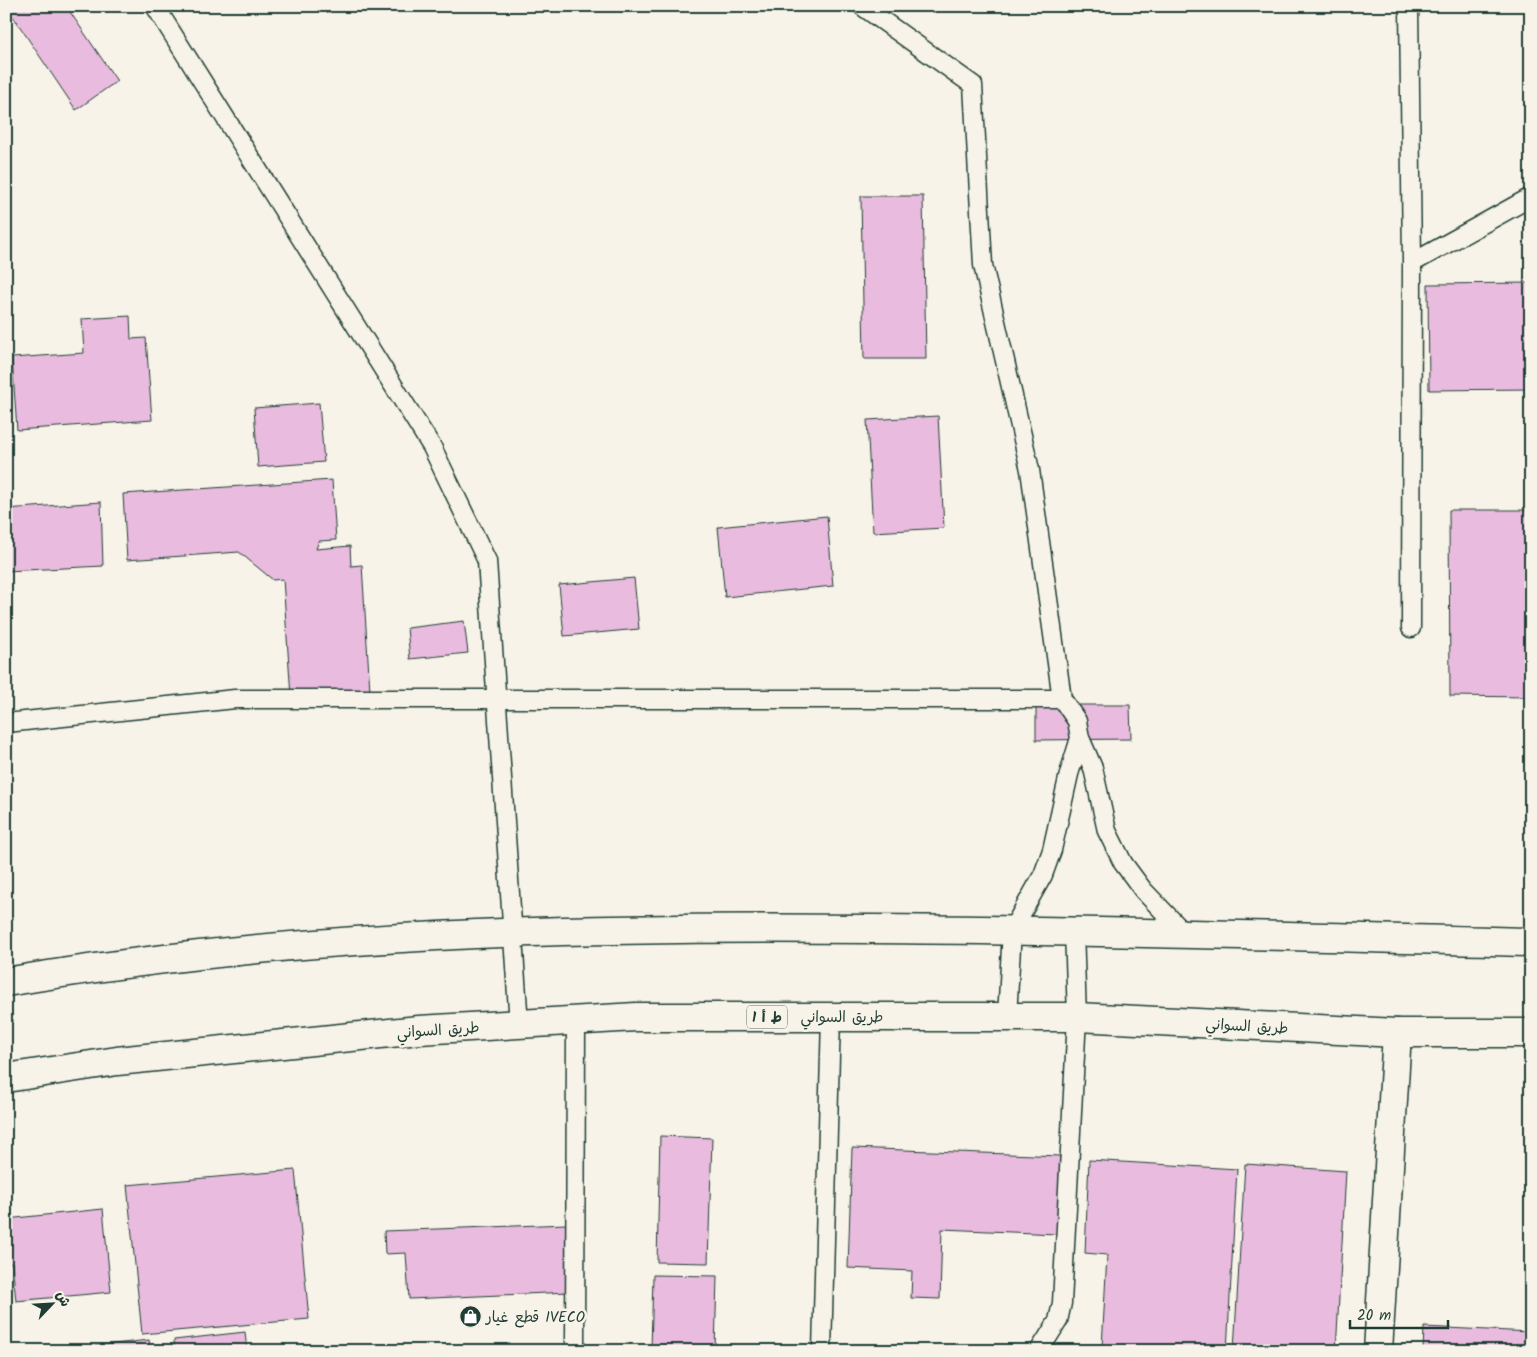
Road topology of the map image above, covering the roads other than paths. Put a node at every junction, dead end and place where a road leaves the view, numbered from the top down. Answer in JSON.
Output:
{"nodes":[{"id":1,"x":155,"y":6,"type":"edge"},
{"id":2,"x":862,"y":6,"type":"edge"},
{"id":3,"x":1408,"y":6,"type":"edge"},
{"id":4,"x":1531,"y":197,"type":"edge"},
{"id":5,"x":1412,"y":263,"type":"junction"},
{"id":6,"x":1411,"y":628,"type":"dead end"},
{"id":7,"x":496,"y":699,"type":"junction"},
{"id":8,"x":1062,"y":699,"type":"junction"},
{"id":9,"x":6,"y":723,"type":"edge"},
{"id":10,"x":1080,"y":738,"type":"junction"},
{"id":11,"x":1012,"y":930,"type":"junction"},
{"id":12,"x":1074,"y":930,"type":"junction"},
{"id":13,"x":512,"y":933,"type":"junction"},
{"id":14,"x":1185,"y":934,"type":"junction"},
{"id":15,"x":1531,"y":942,"type":"edge"},
{"id":16,"x":6,"y":982,"type":"edge"},
{"id":17,"x":1077,"y":1017,"type":"junction"},
{"id":18,"x":831,"y":1018,"type":"junction"},
{"id":19,"x":1008,"y":1018,"type":"junction"},
{"id":20,"x":576,"y":1021,"type":"junction"},
{"id":21,"x":518,"y":1024,"type":"junction"},
{"id":22,"x":1397,"y":1033,"type":"junction"},
{"id":23,"x":1531,"y":1033,"type":"edge"},
{"id":24,"x":6,"y":1078,"type":"edge"},
{"id":25,"x":575,"y":1351,"type":"edge"},
{"id":26,"x":822,"y":1351,"type":"edge"},
{"id":27,"x":1039,"y":1351,"type":"edge"},
{"id":28,"x":1378,"y":1351,"type":"edge"}],
"edges":[{"from":1,"to":7,"type":"lane"},
{"from":2,"to":8,"type":"lane"},
{"from":3,"to":5,"type":"lane"},
{"from":4,"to":5,"type":"lane"},
{"from":5,"to":6,"type":"lane"},
{"from":7,"to":8,"type":"lane"},
{"from":7,"to":9,"type":"lane"},
{"from":7,"to":13,"type":"lane"},
{"from":8,"to":10,"type":"lane"},
{"from":10,"to":11,"type":"lane"},
{"from":10,"to":14,"type":"lane"},
{"from":11,"to":12,"type":"main road"},
{"from":11,"to":13,"type":"main road"},
{"from":11,"to":19,"type":"lane"},
{"from":12,"to":14,"type":"main road"},
{"from":12,"to":17,"type":"lane"},
{"from":13,"to":16,"type":"main road"},
{"from":13,"to":21,"type":"lane"},
{"from":14,"to":15,"type":"main road"},
{"from":17,"to":19,"type":"main road","name":"طريق السواني","number":"ط أ 1"},
{"from":17,"to":22,"type":"main road","name":"طريق السواني","number":"ط أ 1"},
{"from":17,"to":27,"type":"lane"},
{"from":18,"to":19,"type":"main road","name":"طريق السواني","number":"ط أ 1"},
{"from":18,"to":20,"type":"main road","name":"طريق السواني","number":"ط أ 1"},
{"from":18,"to":26,"type":"lane"},
{"from":20,"to":21,"type":"main road","name":"طريق السواني","number":"ط أ 1"},
{"from":20,"to":25,"type":"lane"},
{"from":21,"to":24,"type":"main road","name":"طريق السواني","number":"ط أ 1"},
{"from":22,"to":23,"type":"main road","name":"طريق السواني","number":"ط أ 1"},
{"from":22,"to":28,"type":"main road"}]}
